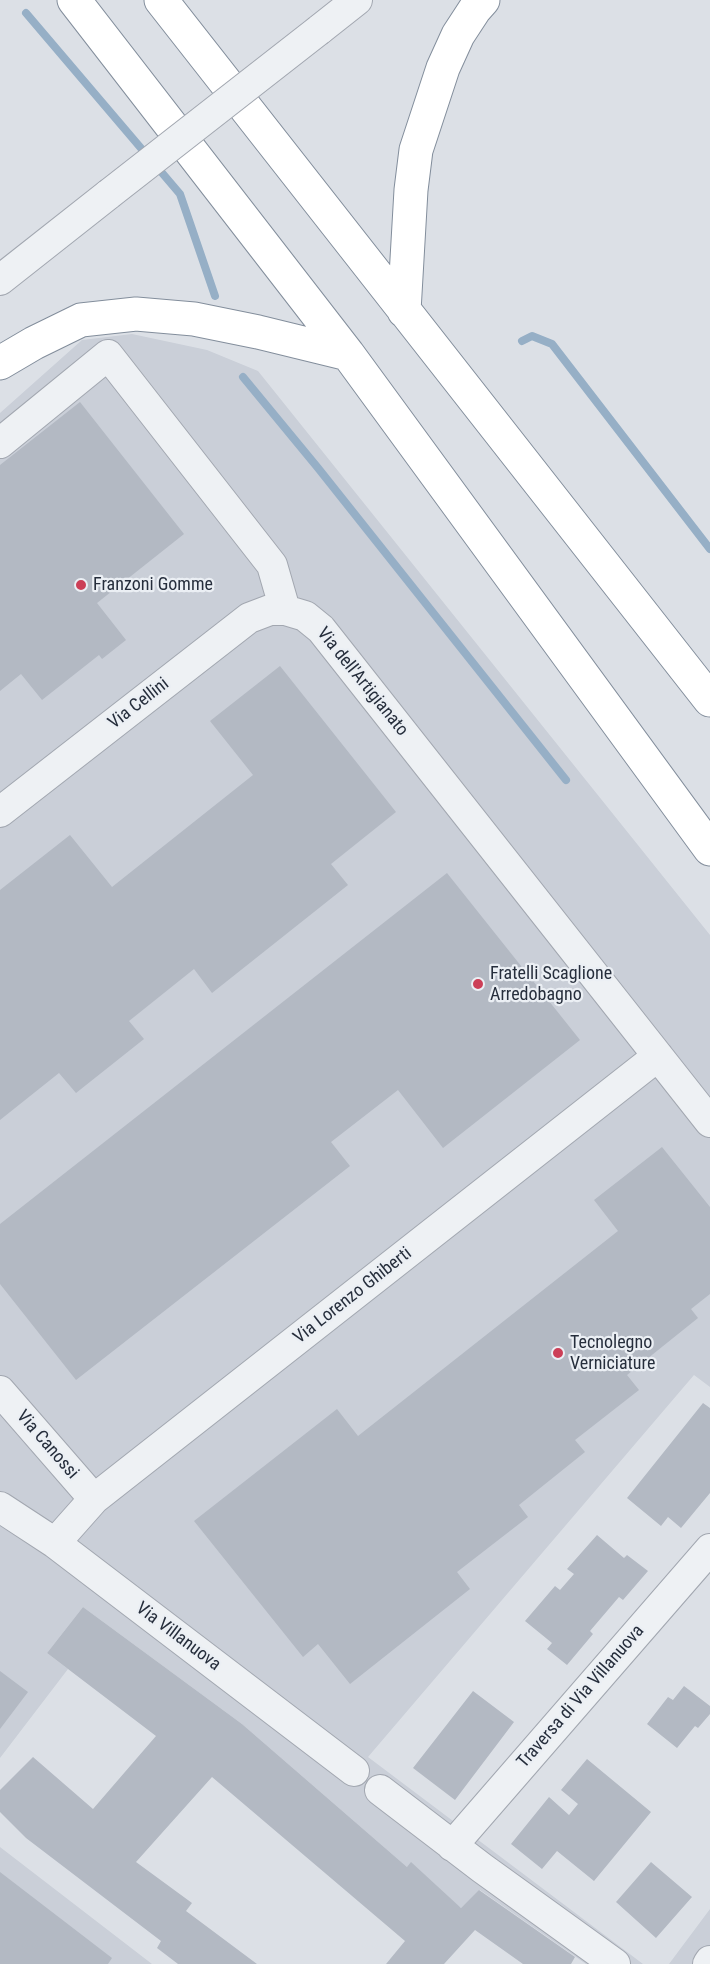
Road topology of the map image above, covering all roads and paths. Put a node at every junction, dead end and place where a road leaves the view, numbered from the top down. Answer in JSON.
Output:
{"nodes":[{"id":1,"x":74,"y":0,"type":"edge"},
{"id":2,"x":161,"y":0,"type":"edge"},
{"id":3,"x":357,"y":0,"type":"edge"},
{"id":4,"x":483,"y":0,"type":"edge"},
{"id":5,"x":0,"y":280,"type":"edge"},
{"id":6,"x":404,"y":311,"type":"junction"},
{"id":7,"x":348,"y":354,"type":"junction"},
{"id":8,"x":0,"y":363,"type":"edge"},
{"id":9,"x":0,"y":443,"type":"edge"},
{"id":10,"x":285,"y":610,"type":"junction"},
{"id":11,"x":710,"y":700,"type":"edge"},
{"id":12,"x":0,"y":812,"type":"edge"},
{"id":13,"x":710,"y":849,"type":"edge"},
{"id":14,"x":658,"y":1056,"type":"junction"},
{"id":15,"x":710,"y":1122,"type":"edge"},
{"id":16,"x":0,"y":1391,"type":"edge"},
{"id":17,"x":94,"y":1499,"type":"junction"},
{"id":18,"x":0,"y":1506,"type":"edge"},
{"id":19,"x":55,"y":1543,"type":"junction"},
{"id":20,"x":710,"y":1549,"type":"edge"},
{"id":21,"x":354,"y":1771,"type":"dead end"},
{"id":22,"x":380,"y":1790,"type":"dead end"},
{"id":23,"x":452,"y":1846,"type":"junction"},
{"id":24,"x":615,"y":1964,"type":"edge"}],
"edges":[{"from":1,"to":7,"type":"highway"},
{"from":2,"to":6,"type":"highway"},
{"from":3,"to":5,"type":"street","bridge":true},
{"from":4,"to":6,"type":"highway"},
{"from":6,"to":11,"type":"highway"},
{"from":7,"to":8,"type":"highway"},
{"from":7,"to":13,"type":"highway"},
{"from":9,"to":10,"type":"street"},
{"from":10,"to":12,"type":"street","name":"Via Cellini"},
{"from":10,"to":14,"type":"street","name":"Via dell'Artigianato"},
{"from":14,"to":15,"type":"street","name":"Via dell'Artigianato"},
{"from":14,"to":17,"type":"street","name":"Via Lorenzo Ghiberti"},
{"from":16,"to":17,"type":"street","name":"Via Canossi"},
{"from":17,"to":19,"type":"street","name":"Via Lorenzo Ghiberti"},
{"from":18,"to":19,"type":"street","name":"Via Villanuova"},
{"from":19,"to":21,"type":"street","name":"Via Villanuova"},
{"from":20,"to":23,"type":"street","name":"Traversa di Via Villanuova"},
{"from":22,"to":23,"type":"street"},
{"from":23,"to":24,"type":"street"}]}
